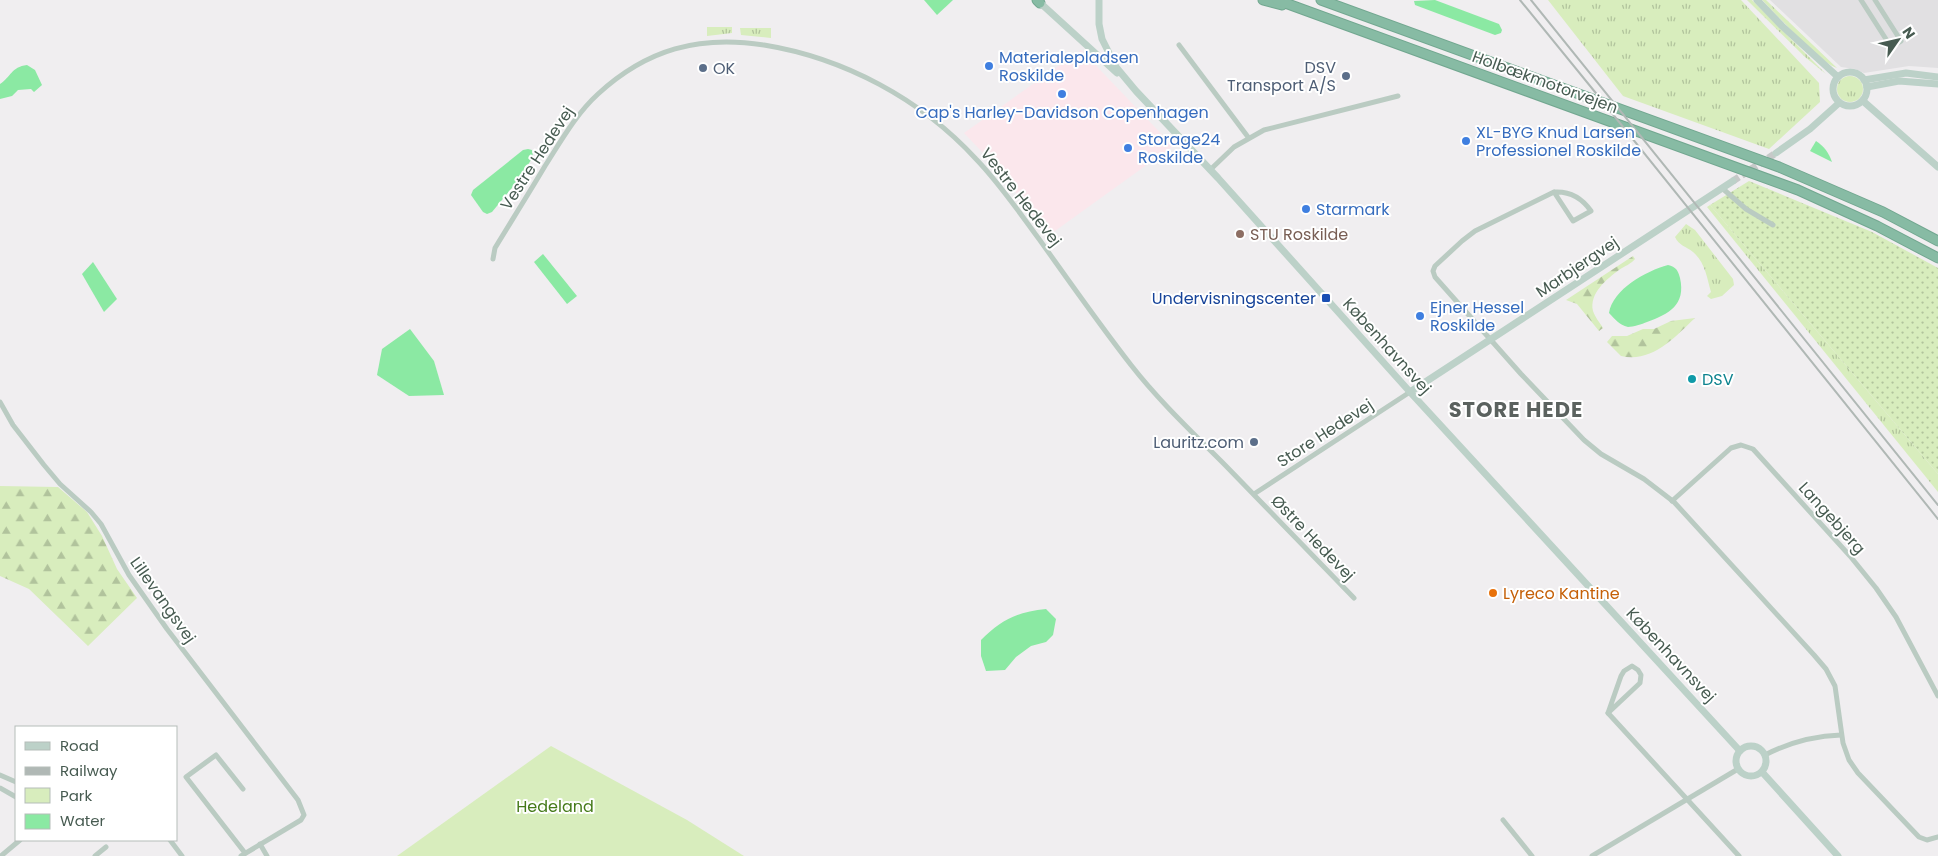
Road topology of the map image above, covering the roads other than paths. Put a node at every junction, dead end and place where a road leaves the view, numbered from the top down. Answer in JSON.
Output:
{"nodes":[{"id":1,"x":1099,"y":0,"type":"edge"},
{"id":2,"x":1263,"y":0,"type":"edge"},
{"id":3,"x":1277,"y":0,"type":"edge"},
{"id":4,"x":1321,"y":0,"type":"edge"},
{"id":5,"x":1757,"y":0,"type":"edge"},
{"id":6,"x":1861,"y":0,"type":"edge"},
{"id":7,"x":1875,"y":0,"type":"edge"},
{"id":8,"x":1038,"y":1,"type":"edge"},
{"id":9,"x":1303,"y":10,"type":"junction"},
{"id":10,"x":1178,"y":45,"type":"dead end"},
{"id":11,"x":1838,"y":77,"type":"junction"},
{"id":12,"x":1938,"y":78,"type":"edge"},
{"id":13,"x":1866,"y":83,"type":"junction"},
{"id":14,"x":1938,"y":84,"type":"edge"},
{"id":15,"x":1136,"y":91,"type":"junction"},
{"id":16,"x":1398,"y":96,"type":"dead end"},
{"id":17,"x":1863,"y":101,"type":"junction"},
{"id":18,"x":1839,"y":103,"type":"junction"},
{"id":19,"x":1248,"y":137,"type":"junction"},
{"id":20,"x":1776,"y":153,"type":"tunnel mouth"},
{"id":21,"x":1938,"y":167,"type":"edge"},
{"id":22,"x":1210,"y":170,"type":"junction"},
{"id":23,"x":1733,"y":181,"type":"tunnel mouth"},
{"id":24,"x":1722,"y":188,"type":"junction"},
{"id":25,"x":1554,"y":192,"type":"junction"},
{"id":26,"x":1773,"y":225,"type":"dead end"},
{"id":27,"x":1938,"y":241,"type":"edge"},
{"id":28,"x":1938,"y":258,"type":"edge"},
{"id":29,"x":494,"y":259,"type":"dead end"},
{"id":30,"x":1492,"y":340,"type":"junction"},
{"id":31,"x":1410,"y":392,"type":"junction"},
{"id":32,"x":0,"y":402,"type":"edge"},
{"id":33,"x":1254,"y":494,"type":"junction"},
{"id":34,"x":1672,"y":501,"type":"junction"},
{"id":35,"x":1354,"y":598,"type":"dead end"},
{"id":36,"x":1938,"y":696,"type":"edge"},
{"id":37,"x":1608,"y":713,"type":"junction"},
{"id":38,"x":1841,"y":735,"type":"junction"},
{"id":39,"x":1740,"y":751,"type":"junction"},
{"id":40,"x":1765,"y":755,"type":"junction"},
{"id":41,"x":1738,"y":769,"type":"junction"},
{"id":42,"x":1762,"y":772,"type":"junction"},
{"id":43,"x":0,"y":776,"type":"edge"},
{"id":44,"x":15,"y":782,"type":"edge"},
{"id":45,"x":0,"y":788,"type":"edge"},
{"id":46,"x":243,"y":789,"type":"dead end"},
{"id":47,"x":15,"y":796,"type":"edge"},
{"id":48,"x":1687,"y":799,"type":"junction"},
{"id":49,"x":1503,"y":820,"type":"dead end"},
{"id":50,"x":1938,"y":837,"type":"edge"},
{"id":51,"x":19,"y":841,"type":"edge"},
{"id":52,"x":171,"y":841,"type":"edge"},
{"id":53,"x":260,"y":844,"type":"junction"},
{"id":54,"x":106,"y":847,"type":"dead end"},
{"id":55,"x":243,"y":855,"type":"edge"},
{"id":56,"x":1,"y":856,"type":"edge"},
{"id":57,"x":95,"y":856,"type":"edge"},
{"id":58,"x":182,"y":856,"type":"edge"},
{"id":59,"x":267,"y":856,"type":"edge"},
{"id":60,"x":1532,"y":856,"type":"edge"},
{"id":61,"x":1592,"y":856,"type":"edge"},
{"id":62,"x":1739,"y":856,"type":"edge"},
{"id":63,"x":1838,"y":856,"type":"edge"}],
"edges":[{"from":1,"to":15,"type":"main road","name":"Københavnsvej"},
{"from":2,"to":9,"type":"highway"},
{"from":3,"to":9,"type":"highway","name":"Holbækmotorvejen"},
{"from":4,"to":27,"type":"highway","name":"Holbækmotorvejen"},
{"from":5,"to":11,"type":"main road"},
{"from":6,"to":7,"type":"street"},
{"from":8,"to":15,"type":"main road","name":"Københavnsvej"},
{"from":9,"to":28,"type":"highway","name":"Holbækmotorvejen"},
{"from":10,"to":19,"type":"street"},
{"from":11,"to":13,"type":"main road"},
{"from":11,"to":18,"type":"main road"},
{"from":12,"to":13,"type":"main road"},
{"from":13,"to":14,"type":"main road"},
{"from":13,"to":17,"type":"main road"},
{"from":15,"to":22,"type":"main road","name":"Københavnsvej"},
{"from":16,"to":19,"type":"street"},
{"from":17,"to":18,"type":"main road"},
{"from":17,"to":21,"type":"main road"},
{"from":18,"to":20,"type":"main road"},
{"from":19,"to":22,"type":"street"},
{"from":22,"to":31,"type":"main road","name":"Københavnsvej"},
{"from":23,"to":24,"type":"main road","name":"Marbjergvej"},
{"from":24,"to":26,"type":"street"},
{"from":24,"to":30,"type":"main road","name":"Marbjergvej"},
{"from":25,"to":25,"type":"street"},
{"from":25,"to":30,"type":"street"},
{"from":29,"to":33,"type":"street","name":"Vestre Hedevej"},
{"from":30,"to":31,"type":"main road","name":"Marbjergvej"},
{"from":30,"to":34,"type":"street"},
{"from":31,"to":33,"type":"street","name":"Store Hedevej"},
{"from":31,"to":39,"type":"main road","name":"Københavnsvej"},
{"from":32,"to":53,"type":"street","name":"Lillevangsvej"},
{"from":33,"to":35,"type":"street","name":"Østre Hedevej"},
{"from":34,"to":36,"type":"street","name":"Langebjerg"},
{"from":34,"to":38,"type":"street"},
{"from":37,"to":37,"type":"street"},
{"from":37,"to":48,"type":"street"},
{"from":38,"to":40,"type":"street"},
{"from":38,"to":50,"type":"street"},
{"from":39,"to":40,"type":"main road"},
{"from":39,"to":41,"type":"main road"},
{"from":40,"to":42,"type":"main road"},
{"from":41,"to":42,"type":"main road"},
{"from":41,"to":48,"type":"street"},
{"from":42,"to":63,"type":"main road"},
{"from":43,"to":44,"type":"street"},
{"from":45,"to":47,"type":"street"},
{"from":46,"to":55,"type":"street"},
{"from":48,"to":61,"type":"street"},
{"from":48,"to":62,"type":"street"},
{"from":49,"to":60,"type":"street"},
{"from":51,"to":56,"type":"street"},
{"from":52,"to":58,"type":"street"},
{"from":53,"to":55,"type":"street"},
{"from":53,"to":59,"type":"street"},
{"from":54,"to":57,"type":"street"}]}
